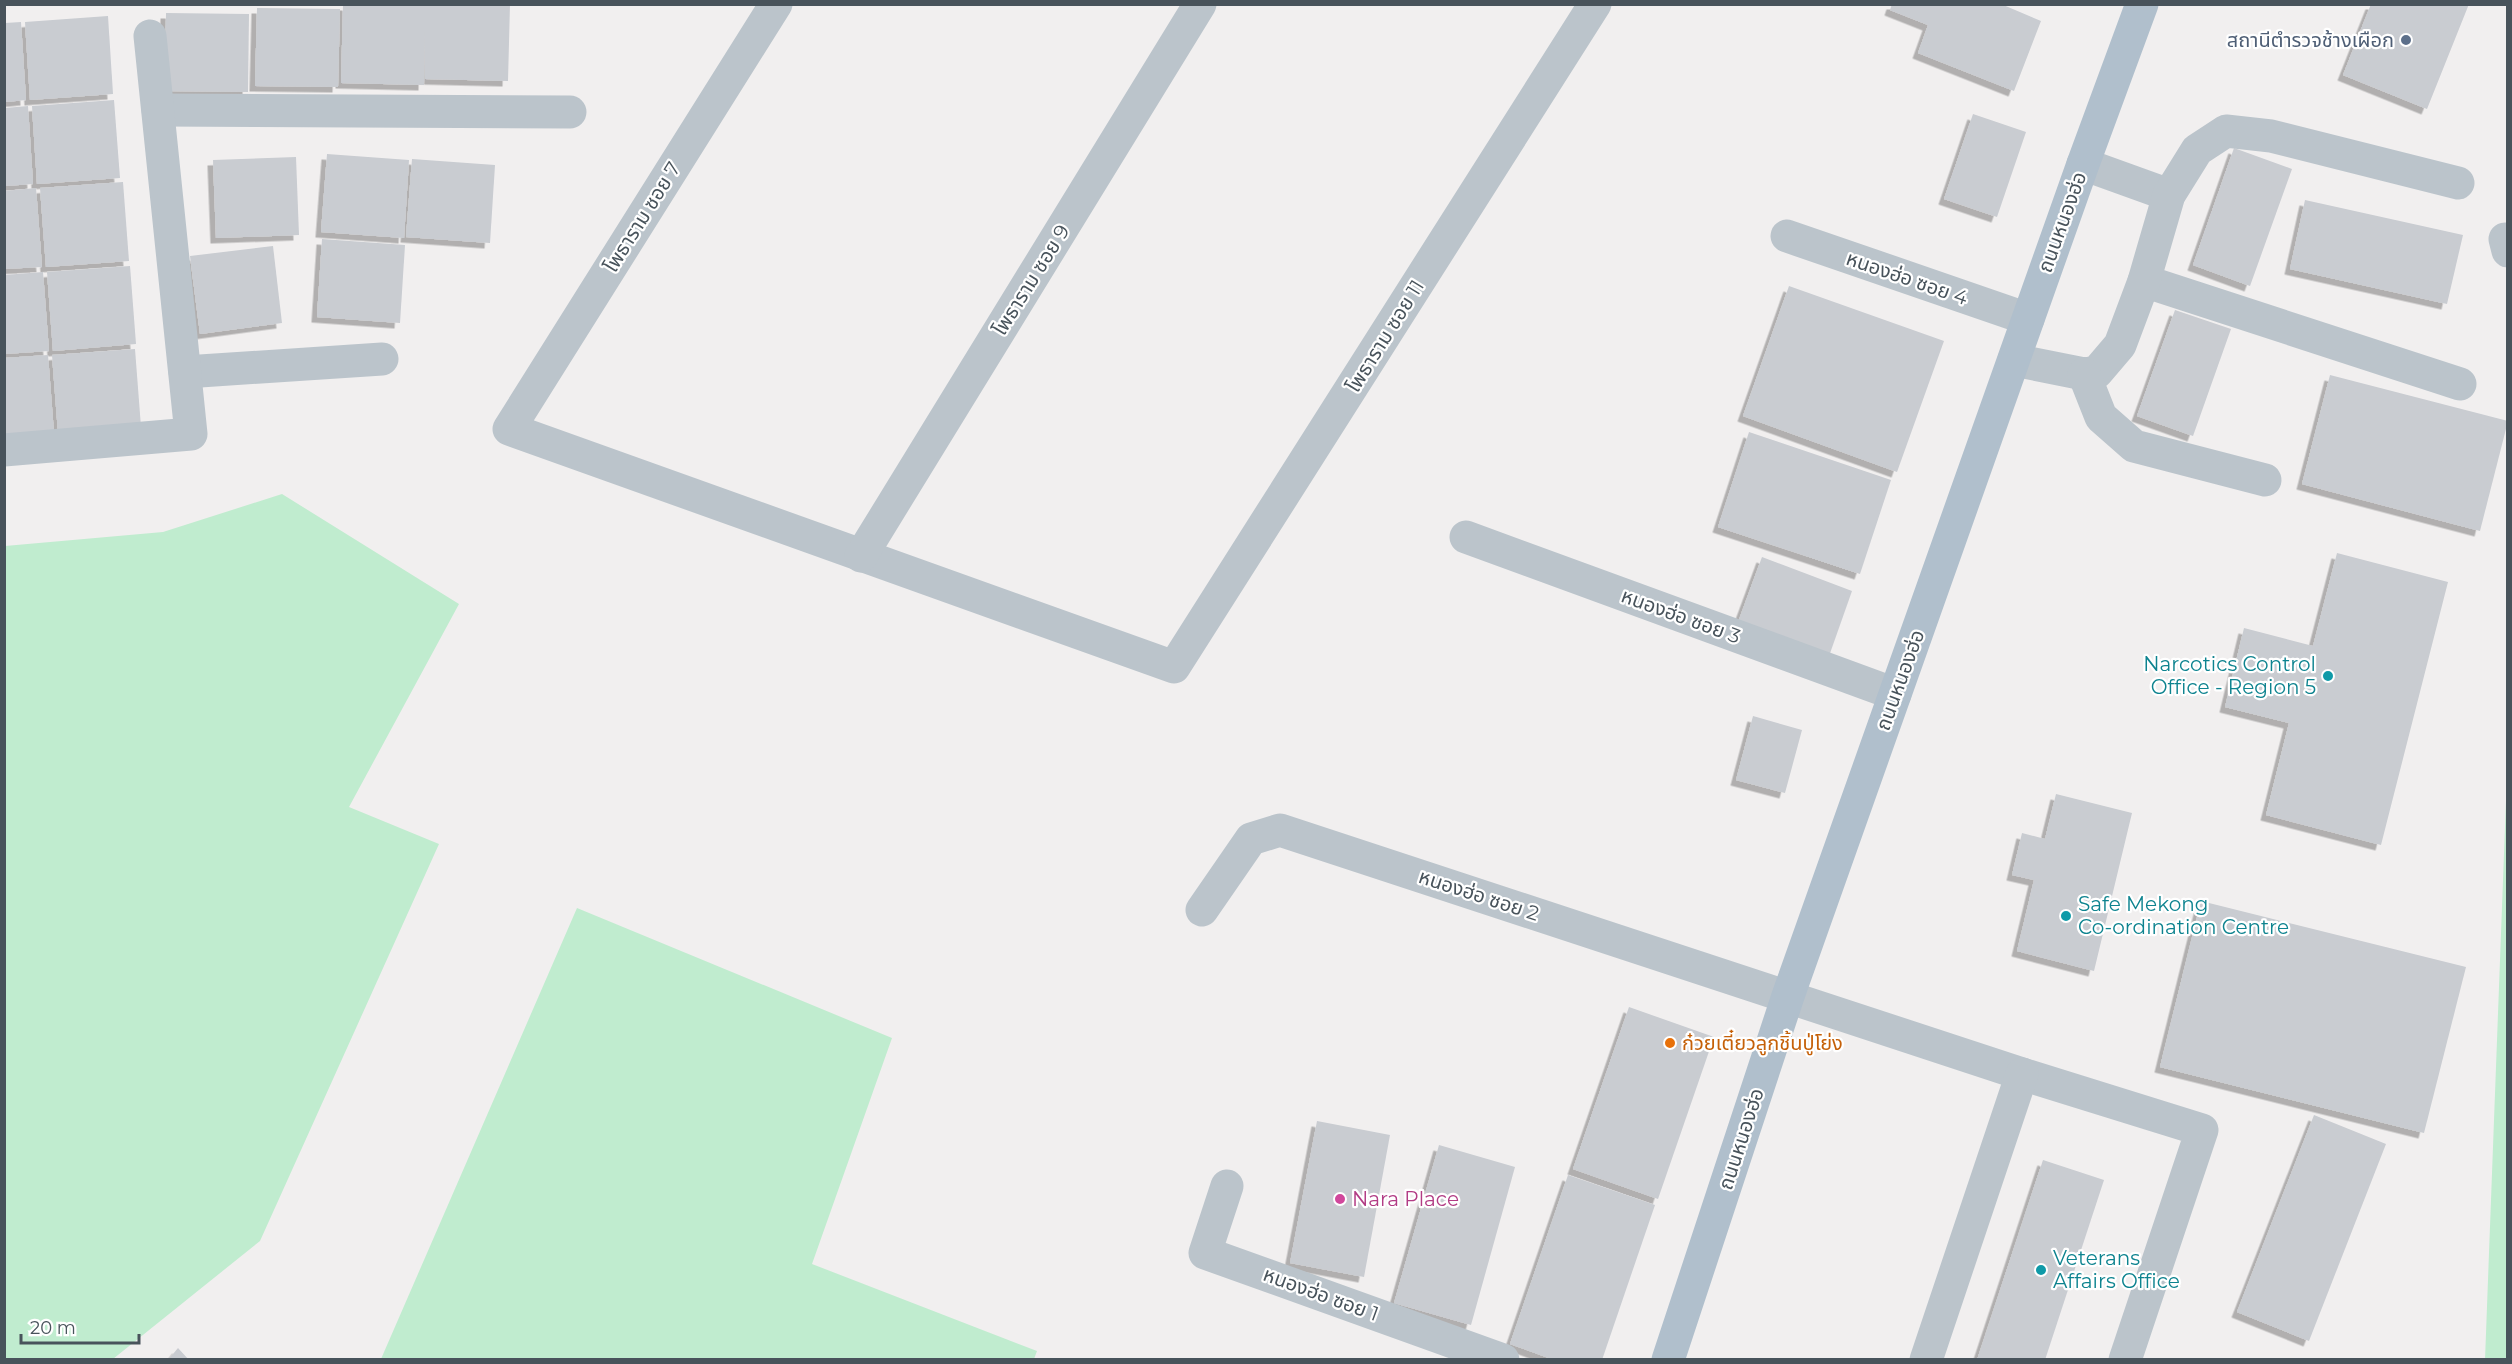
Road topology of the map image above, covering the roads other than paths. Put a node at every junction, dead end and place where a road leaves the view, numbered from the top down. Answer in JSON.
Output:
{"nodes":[{"id":1,"x":776,"y":4,"type":"edge"},
{"id":2,"x":1200,"y":4,"type":"edge"},
{"id":3,"x":1595,"y":4,"type":"edge"},
{"id":4,"x":2142,"y":4,"type":"edge"},
{"id":5,"x":150,"y":36,"type":"dead end"},
{"id":6,"x":158,"y":110,"type":"junction"},
{"id":7,"x":570,"y":112,"type":"dead end"},
{"id":8,"x":2083,"y":164,"type":"junction"},
{"id":9,"x":2458,"y":183,"type":"dead end"},
{"id":10,"x":2169,"y":195,"type":"junction"},
{"id":11,"x":1787,"y":236,"type":"dead end"},
{"id":12,"x":2144,"y":281,"type":"junction"},
{"id":13,"x":2028,"y":319,"type":"junction"},
{"id":14,"x":382,"y":359,"type":"dead end"},
{"id":15,"x":2014,"y":360,"type":"junction"},
{"id":16,"x":184,"y":372,"type":"junction"},
{"id":17,"x":2084,"y":374,"type":"junction"},
{"id":18,"x":2460,"y":384,"type":"dead end"},
{"id":19,"x":4,"y":450,"type":"edge"},
{"id":20,"x":2265,"y":480,"type":"dead end"},
{"id":21,"x":1466,"y":537,"type":"dead end"},
{"id":22,"x":861,"y":556,"type":"junction"},
{"id":23,"x":1894,"y":694,"type":"junction"},
{"id":24,"x":1202,"y":910,"type":"dead end"},
{"id":25,"x":1788,"y":996,"type":"junction"},
{"id":26,"x":2022,"y":1074,"type":"junction"},
{"id":27,"x":1227,"y":1186,"type":"dead end"},
{"id":28,"x":1503,"y":1359,"type":"edge"},
{"id":29,"x":1668,"y":1359,"type":"edge"},
{"id":30,"x":1926,"y":1359,"type":"edge"},
{"id":31,"x":2126,"y":1359,"type":"edge"}],
"edges":[{"from":1,"to":22,"type":"street","name":"โพธาราม ซอย 7"},
{"from":2,"to":22,"type":"street","name":"โพธาราม ซอย 9"},
{"from":3,"to":22,"type":"street","name":"โพธาราม ซอย 11"},
{"from":4,"to":8,"type":"main road","name":"ถนนหนองฮ่อ"},
{"from":5,"to":6,"type":"street"},
{"from":6,"to":7,"type":"street"},
{"from":6,"to":16,"type":"street"},
{"from":8,"to":10,"type":"street"},
{"from":8,"to":13,"type":"main road","name":"ถนนหนองฮ่อ"},
{"from":9,"to":10,"type":"street"},
{"from":10,"to":12,"type":"street"},
{"from":11,"to":13,"type":"street","name":"หนองฮ่อ ซอย 4"},
{"from":12,"to":17,"type":"street"},
{"from":12,"to":18,"type":"street"},
{"from":13,"to":15,"type":"main road","name":"ถนนหนองฮ่อ"},
{"from":14,"to":16,"type":"street"},
{"from":15,"to":17,"type":"street"},
{"from":15,"to":23,"type":"main road","name":"ถนนหนองฮ่อ"},
{"from":16,"to":19,"type":"street"},
{"from":17,"to":20,"type":"street"},
{"from":21,"to":23,"type":"street","name":"หนองฮ่อ ซอย 3"},
{"from":23,"to":25,"type":"main road","name":"ถนนหนองฮ่อ"},
{"from":24,"to":25,"type":"street","name":"หนองฮ่อ ซอย 2"},
{"from":25,"to":26,"type":"street","name":"หนองฮ่อ ซอย 2"},
{"from":25,"to":29,"type":"main road","name":"ถนนหนองฮ่อ"},
{"from":26,"to":30,"type":"street"},
{"from":26,"to":31,"type":"street","name":"หนองฮ่อ ซอย 2"},
{"from":27,"to":28,"type":"street","name":"หนองฮ่อ ซอย 1"}]}
